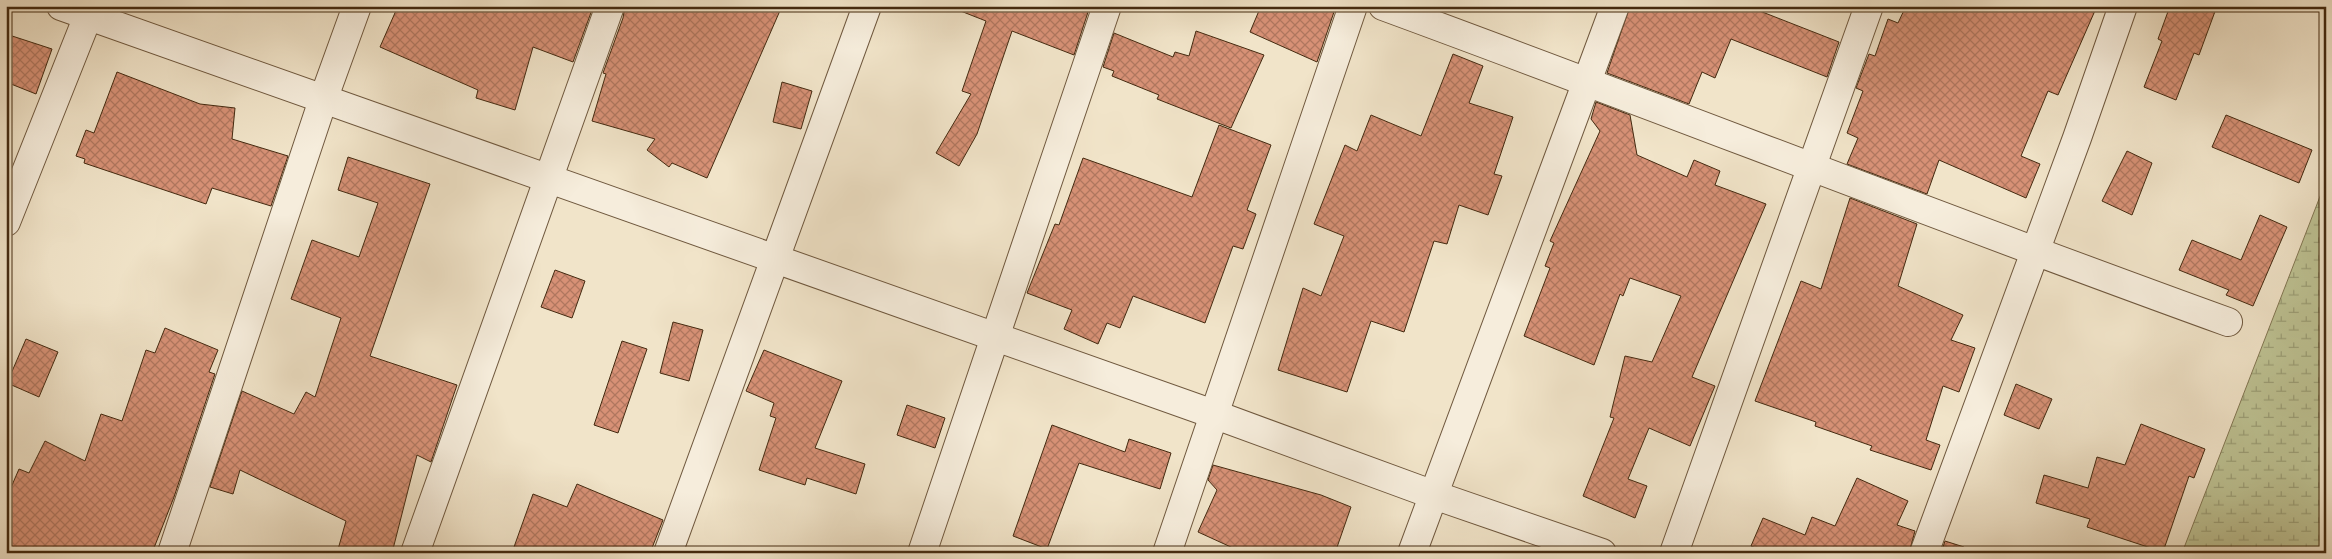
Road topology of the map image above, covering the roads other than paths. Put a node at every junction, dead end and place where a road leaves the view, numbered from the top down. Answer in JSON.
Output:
{"nodes":[{"id":1,"x":61,"y":6,"type":"edge"},
{"id":2,"x":357,"y":6,"type":"edge"},
{"id":3,"x":610,"y":6,"type":"edge"},
{"id":4,"x":867,"y":6,"type":"edge"},
{"id":5,"x":1107,"y":6,"type":"edge"},
{"id":6,"x":1353,"y":6,"type":"edge"},
{"id":7,"x":1383,"y":6,"type":"edge"},
{"id":8,"x":1615,"y":6,"type":"edge"},
{"id":9,"x":1869,"y":6,"type":"edge"},
{"id":10,"x":2123,"y":6,"type":"edge"},
{"id":11,"x":91,"y":11,"type":"edge"},
{"id":12,"x":1588,"y":81,"type":"junction"},
{"id":13,"x":323,"y":100,"type":"junction"},
{"id":14,"x":1811,"y":166,"type":"junction"},
{"id":15,"x":548,"y":178,"type":"junction"},
{"id":16,"x":6,"y":222,"type":"edge"},
{"id":17,"x":2035,"y":253,"type":"junction"},
{"id":18,"x":776,"y":259,"type":"junction"},
{"id":19,"x":2228,"y":322,"type":"dead end"},
{"id":20,"x":995,"y":337,"type":"junction"},
{"id":21,"x":1216,"y":415,"type":"junction"},
{"id":22,"x":1434,"y":495,"type":"junction"},
{"id":23,"x":172,"y":553,"type":"edge"},
{"id":24,"x":415,"y":553,"type":"edge"},
{"id":25,"x":668,"y":553,"type":"edge"},
{"id":26,"x":922,"y":553,"type":"edge"},
{"id":27,"x":1167,"y":553,"type":"edge"},
{"id":28,"x":1412,"y":553,"type":"edge"},
{"id":29,"x":1602,"y":553,"type":"edge"},
{"id":30,"x":1674,"y":553,"type":"edge"},
{"id":31,"x":1924,"y":553,"type":"edge"}],
"edges":[{"from":1,"to":11,"type":"street"},
{"from":2,"to":13,"type":"street"},
{"from":3,"to":15,"type":"street"},
{"from":4,"to":18,"type":"street"},
{"from":5,"to":20,"type":"street"},
{"from":6,"to":21,"type":"street"},
{"from":7,"to":12,"type":"street"},
{"from":8,"to":12,"type":"street"},
{"from":9,"to":14,"type":"street"},
{"from":10,"to":17,"type":"street"},
{"from":11,"to":13,"type":"street"},
{"from":11,"to":16,"type":"street"},
{"from":12,"to":14,"type":"street"},
{"from":12,"to":22,"type":"street"},
{"from":13,"to":15,"type":"street"},
{"from":13,"to":23,"type":"street"},
{"from":14,"to":17,"type":"street"},
{"from":14,"to":30,"type":"street"},
{"from":15,"to":18,"type":"street"},
{"from":15,"to":24,"type":"street"},
{"from":17,"to":19,"type":"street"},
{"from":17,"to":31,"type":"street"},
{"from":18,"to":20,"type":"street"},
{"from":18,"to":25,"type":"street"},
{"from":20,"to":21,"type":"street"},
{"from":20,"to":26,"type":"street"},
{"from":21,"to":22,"type":"street"},
{"from":21,"to":27,"type":"street"},
{"from":22,"to":28,"type":"street"},
{"from":22,"to":29,"type":"street"}]}
